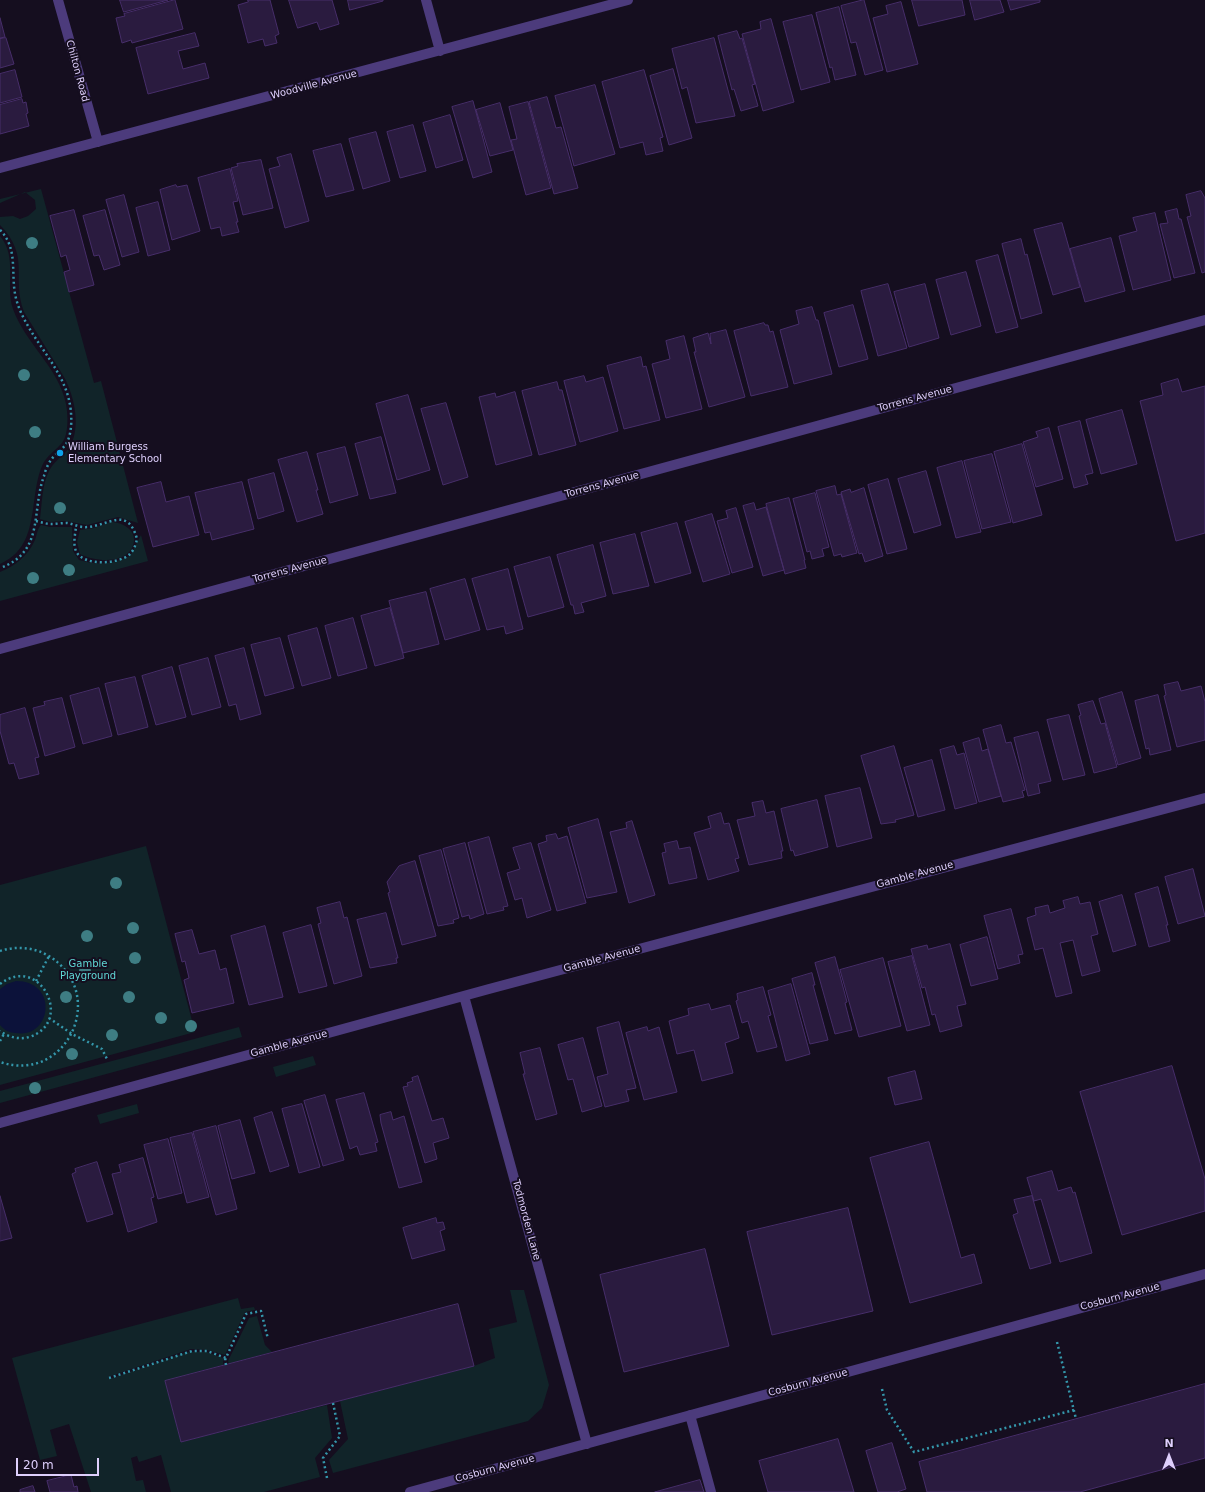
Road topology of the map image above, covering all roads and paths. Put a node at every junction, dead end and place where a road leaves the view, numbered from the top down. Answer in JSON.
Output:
{"nodes":[{"id":1,"x":58,"y":0,"type":"edge"},
{"id":2,"x":426,"y":0,"type":"edge"},
{"id":3,"x":628,"y":0,"type":"edge"},
{"id":4,"x":440,"y":51,"type":"junction"},
{"id":5,"x":98,"y":142,"type":"junction"},
{"id":6,"x":0,"y":168,"type":"edge"},
{"id":7,"x":0,"y":230,"type":"edge"},
{"id":8,"x":1205,"y":320,"type":"edge"},
{"id":9,"x":36,"y":521,"type":"junction"},
{"id":10,"x":76,"y":527,"type":"junction"},
{"id":11,"x":0,"y":568,"type":"edge"},
{"id":12,"x":0,"y":649,"type":"edge"},
{"id":13,"x":1205,"y":798,"type":"edge"},
{"id":14,"x":0,"y":951,"type":"edge"},
{"id":15,"x":49,"y":956,"type":"junction"},
{"id":16,"x":36,"y":981,"type":"junction"},
{"id":17,"x":0,"y":984,"type":"edge"},
{"id":18,"x":464,"y":996,"type":"junction"},
{"id":19,"x":49,"y":1018,"type":"junction"},
{"id":20,"x":0,"y":1031,"type":"edge"},
{"id":21,"x":4,"y":1034,"type":"junction"},
{"id":22,"x":72,"y":1034,"type":"junction"},
{"id":23,"x":0,"y":1041,"type":"edge"},
{"id":24,"x":107,"y":1059,"type":"dead end"},
{"id":25,"x":0,"y":1062,"type":"edge"},
{"id":26,"x":0,"y":1123,"type":"edge"},
{"id":27,"x":1205,"y":1274,"type":"edge"},
{"id":28,"x":268,"y":1339,"type":"dead end"},
{"id":29,"x":1057,"y":1342,"type":"dead end"},
{"id":30,"x":226,"y":1358,"type":"junction"},
{"id":31,"x":226,"y":1365,"type":"dead end"},
{"id":32,"x":109,"y":1378,"type":"dead end"},
{"id":33,"x":882,"y":1389,"type":"dead end"},
{"id":34,"x":333,"y":1403,"type":"dead end"},
{"id":35,"x":1074,"y":1410,"type":"junction"},
{"id":36,"x":690,"y":1415,"type":"junction"},
{"id":37,"x":1076,"y":1419,"type":"dead end"},
{"id":38,"x":587,"y":1444,"type":"junction"},
{"id":39,"x":327,"y":1478,"type":"dead end"},
{"id":40,"x":410,"y":1492,"type":"edge"},
{"id":41,"x":711,"y":1492,"type":"edge"}],
"edges":[{"from":1,"to":5,"type":"street","name":"Chilton Road"},
{"from":2,"to":4,"type":"street"},
{"from":3,"to":4,"type":"street","name":"Woodville Avenue"},
{"from":4,"to":5,"type":"street","name":"Woodville Avenue"},
{"from":5,"to":6,"type":"street","name":"Woodville Avenue"},
{"from":7,"to":9,"type":"path"},
{"from":8,"to":12,"type":"street","name":"Torrens Avenue"},
{"from":9,"to":10,"type":"path"},
{"from":9,"to":11,"type":"path"},
{"from":10,"to":10,"type":"path"},
{"from":13,"to":18,"type":"street","name":"Gamble Avenue"},
{"from":14,"to":15,"type":"path"},
{"from":15,"to":16,"type":"path"},
{"from":15,"to":22,"type":"path"},
{"from":16,"to":17,"type":"path"},
{"from":16,"to":19,"type":"path"},
{"from":18,"to":26,"type":"street","name":"Gamble Avenue"},
{"from":18,"to":38,"type":"street","name":"Todmorden Lane"},
{"from":19,"to":21,"type":"path"},
{"from":19,"to":22,"type":"path"},
{"from":20,"to":21,"type":"path"},
{"from":21,"to":23,"type":"path"},
{"from":22,"to":24,"type":"path"},
{"from":22,"to":25,"type":"path"},
{"from":27,"to":36,"type":"street","name":"Cosburn Avenue"},
{"from":28,"to":30,"type":"path"},
{"from":29,"to":35,"type":"path"},
{"from":30,"to":31,"type":"path"},
{"from":30,"to":32,"type":"path"},
{"from":33,"to":35,"type":"path"},
{"from":34,"to":39,"type":"path"},
{"from":35,"to":37,"type":"path"},
{"from":36,"to":38,"type":"street","name":"Cosburn Avenue"},
{"from":36,"to":41,"type":"street"},
{"from":38,"to":40,"type":"street","name":"Cosburn Avenue"}]}
